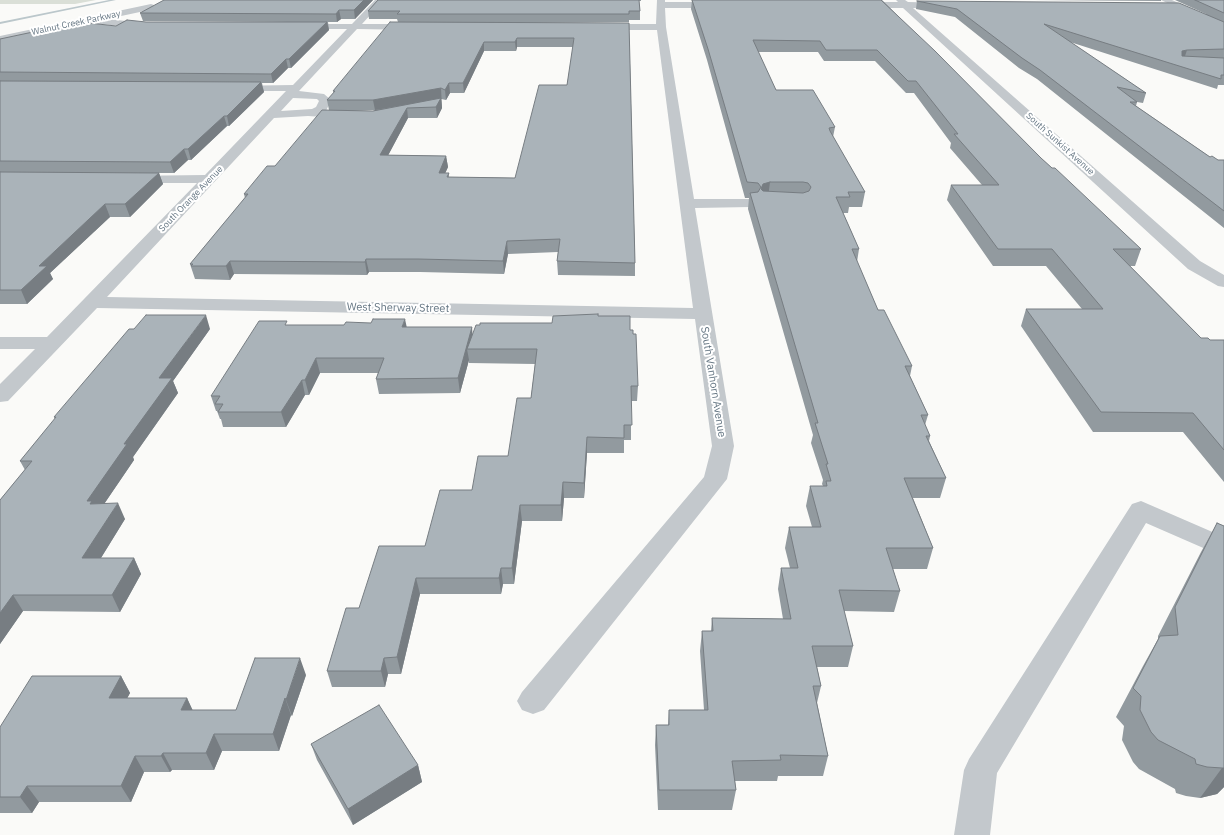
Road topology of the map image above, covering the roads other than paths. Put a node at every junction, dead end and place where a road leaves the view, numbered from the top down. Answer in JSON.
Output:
{"nodes":[{"id":1,"x":380,"y":0,"type":"edge"},
{"id":2,"x":1165,"y":0,"type":"edge"},
{"id":3,"x":902,"y":2,"type":"edge"},
{"id":4,"x":661,"y":3,"type":"edge"},
{"id":5,"x":732,"y":5,"type":"edge"},
{"id":6,"x":850,"y":5,"type":"edge"},
{"id":7,"x":951,"y":5,"type":"edge"},
{"id":8,"x":1155,"y":6,"type":"edge"},
{"id":9,"x":1178,"y":6,"type":"junction"},
{"id":10,"x":151,"y":7,"type":"edge"},
{"id":11,"x":90,"y":20,"type":"junction"},
{"id":12,"x":164,"y":26,"type":"edge"},
{"id":13,"x":290,"y":26,"type":"edge"},
{"id":14,"x":353,"y":26,"type":"junction"},
{"id":15,"x":424,"y":27,"type":"edge"},
{"id":16,"x":590,"y":27,"type":"edge"},
{"id":17,"x":661,"y":27,"type":"junction"},
{"id":18,"x":1224,"y":27,"type":"edge"},
{"id":19,"x":0,"y":39,"type":"edge"},
{"id":20,"x":223,"y":88,"type":"edge"},
{"id":21,"x":292,"y":91,"type":"junction"},
{"id":22,"x":310,"y":113,"type":"junction"},
{"id":23,"x":271,"y":115,"type":"junction"},
{"id":24,"x":361,"y":116,"type":"edge"},
{"id":25,"x":116,"y":179,"type":"edge"},
{"id":26,"x":209,"y":179,"type":"junction"},
{"id":27,"x":751,"y":203,"type":"edge"},
{"id":28,"x":688,"y":204,"type":"junction"},
{"id":29,"x":1224,"y":282,"type":"edge"},
{"id":30,"x":92,"y":302,"type":"junction"},
{"id":31,"x":703,"y":314,"type":"junction"},
{"id":32,"x":0,"y":343,"type":"edge"},
{"id":33,"x":50,"y":343,"type":"junction"},
{"id":34,"x":0,"y":396,"type":"edge"},
{"id":35,"x":1224,"y":548,"type":"edge"},
{"id":36,"x":533,"y":701,"type":"dead end"},
{"id":37,"x":972,"y":835,"type":"edge"}],
"edges":[{"from":1,"to":14,"type":"street","name":"South Orange Avenue"},
{"from":2,"to":9,"type":"street"},
{"from":3,"to":6,"type":"street"},
{"from":3,"to":7,"type":"street"},
{"from":3,"to":29,"type":"street","name":"South Sunkist Avenue"},
{"from":4,"to":5,"type":"street"},
{"from":4,"to":17,"type":"street","name":"South Vanhorn Avenue"},
{"from":8,"to":9,"type":"street"},
{"from":9,"to":18,"type":"street"},
{"from":10,"to":11,"type":"street","name":"Walnut Creek Parkway"},
{"from":11,"to":12,"type":"street"},
{"from":11,"to":19,"type":"street","name":"Walnut Creek Parkway"},
{"from":13,"to":14,"type":"street"},
{"from":14,"to":15,"type":"street"},
{"from":14,"to":21,"type":"street","name":"South Orange Avenue"},
{"from":16,"to":17,"type":"street"},
{"from":17,"to":28,"type":"street","name":"South Vanhorn Avenue"},
{"from":20,"to":21,"type":"street"},
{"from":21,"to":22,"type":"street"},
{"from":21,"to":23,"type":"street","name":"South Orange Avenue"},
{"from":22,"to":23,"type":"street"},
{"from":22,"to":24,"type":"street"},
{"from":23,"to":26,"type":"street","name":"South Orange Avenue"},
{"from":25,"to":26,"type":"street"},
{"from":26,"to":30,"type":"street","name":"South Orange Avenue"},
{"from":27,"to":28,"type":"street"},
{"from":28,"to":31,"type":"street","name":"South Vanhorn Avenue"},
{"from":30,"to":31,"type":"street","name":"West Sherway Street"},
{"from":30,"to":33,"type":"street","name":"South Orange Avenue"},
{"from":31,"to":36,"type":"street","name":"South Vanhorn Avenue"},
{"from":32,"to":33,"type":"street"},
{"from":33,"to":34,"type":"street","name":"South Orange Avenue"},
{"from":35,"to":37,"type":"street"}]}
